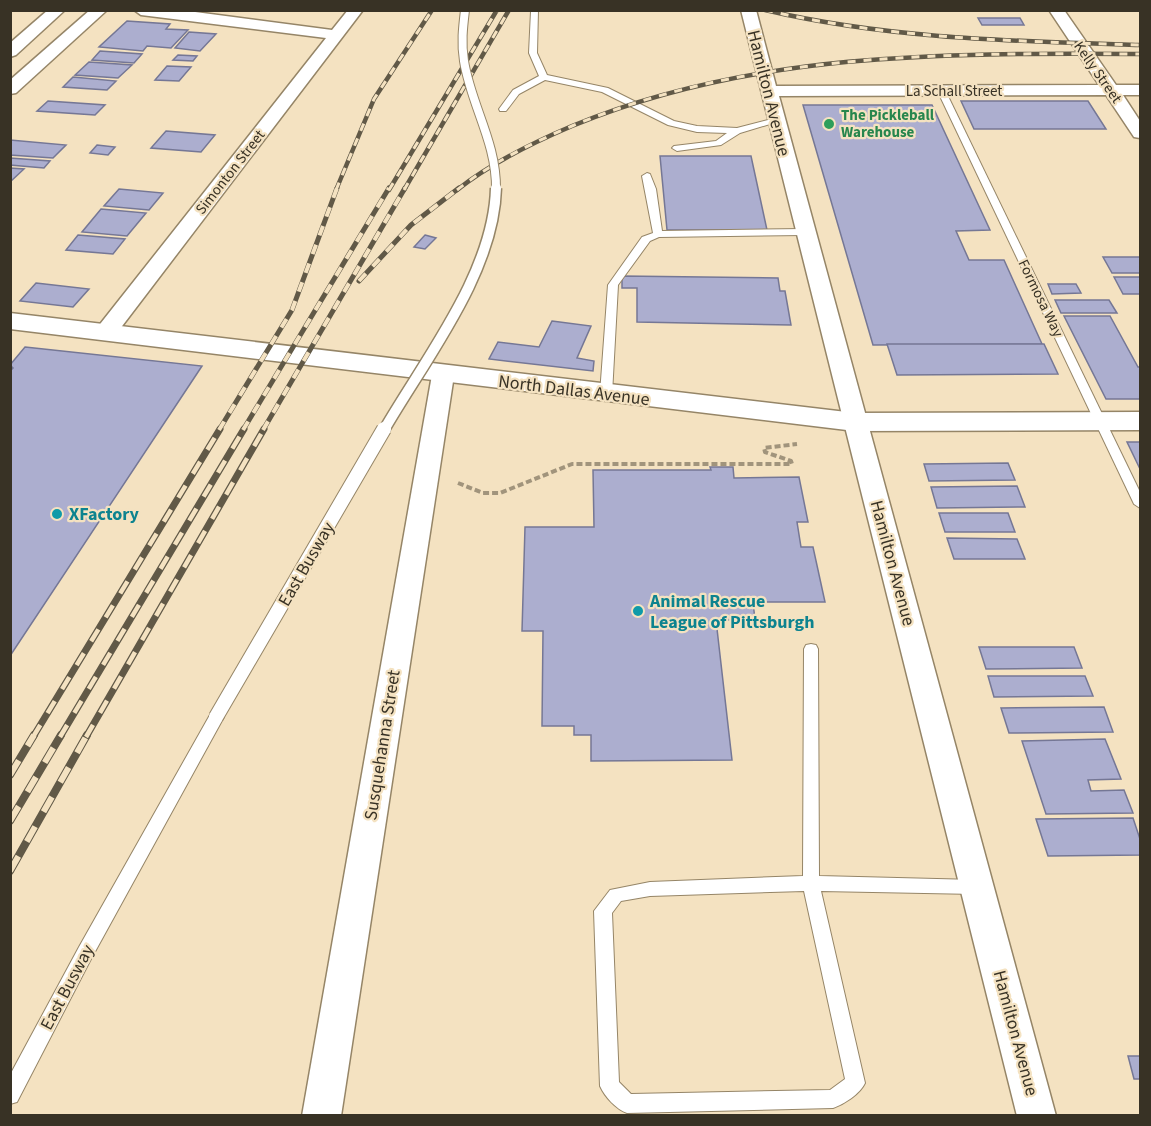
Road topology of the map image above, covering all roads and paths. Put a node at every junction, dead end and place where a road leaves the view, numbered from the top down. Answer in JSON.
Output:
{"nodes":[{"id":1,"x":58,"y":10,"type":"edge"},
{"id":2,"x":67,"y":10,"type":"edge"},
{"id":3,"x":141,"y":10,"type":"edge"},
{"id":4,"x":356,"y":10,"type":"edge"},
{"id":5,"x":465,"y":10,"type":"edge"},
{"id":6,"x":748,"y":10,"type":"edge"},
{"id":7,"x":1056,"y":10,"type":"edge"},
{"id":8,"x":100,"y":11,"type":"edge"},
{"id":9,"x":536,"y":11,"type":"edge"},
{"id":10,"x":336,"y":35,"type":"junction"},
{"id":11,"x":10,"y":52,"type":"edge"},
{"id":12,"x":544,"y":77,"type":"junction"},
{"id":13,"x":10,"y":88,"type":"edge"},
{"id":14,"x":1110,"y":90,"type":"junction"},
{"id":15,"x":1140,"y":90,"type":"edge"},
{"id":16,"x":768,"y":91,"type":"junction"},
{"id":17,"x":942,"y":92,"type":"junction"},
{"id":18,"x":503,"y":109,"type":"dead end"},
{"id":19,"x":776,"y":121,"type":"junction"},
{"id":20,"x":737,"y":131,"type":"junction"},
{"id":21,"x":1140,"y":133,"type":"edge"},
{"id":22,"x":677,"y":148,"type":"dead end"},
{"id":23,"x":646,"y":176,"type":"dead end"},
{"id":24,"x":804,"y":232,"type":"junction"},
{"id":25,"x":658,"y":234,"type":"junction"},
{"id":26,"x":10,"y":321,"type":"edge"},
{"id":27,"x":105,"y":333,"type":"junction"},
{"id":28,"x":443,"y":375,"type":"junction"},
{"id":29,"x":606,"y":394,"type":"junction"},
{"id":30,"x":1100,"y":421,"type":"junction"},
{"id":31,"x":1140,"y":421,"type":"edge"},
{"id":32,"x":855,"y":422,"type":"junction"},
{"id":33,"x":807,"y":443,"type":"dead end"},
{"id":34,"x":458,"y":483,"type":"dead end"},
{"id":35,"x":1140,"y":504,"type":"edge"},
{"id":36,"x":811,"y":649,"type":"dead end"},
{"id":37,"x":811,"y":883,"type":"junction"},
{"id":38,"x":978,"y":887,"type":"junction"},
{"id":39,"x":10,"y":1095,"type":"edge"},
{"id":40,"x":321,"y":1116,"type":"edge"},
{"id":41,"x":1037,"y":1116,"type":"edge"}],
"edges":[{"from":1,"to":11,"type":"street"},
{"from":2,"to":8,"type":"street"},
{"from":3,"to":10,"type":"street"},
{"from":4,"to":10,"type":"street","name":"Simonton Street"},
{"from":5,"to":39,"type":"lane","name":"East Busway","bridge":true},
{"from":6,"to":16,"type":"street","name":"Hamilton Avenue"},
{"from":7,"to":14,"type":"street","name":"Kelly Street"},
{"from":8,"to":13,"type":"street"},
{"from":9,"to":12,"type":"lane"},
{"from":10,"to":27,"type":"street","name":"Simonton Street"},
{"from":12,"to":18,"type":"lane"},
{"from":12,"to":20,"type":"lane"},
{"from":14,"to":15,"type":"street","name":"La Schall Street"},
{"from":14,"to":17,"type":"street","name":"La Schall Street"},
{"from":14,"to":21,"type":"street","name":"Kelly Street"},
{"from":16,"to":17,"type":"street","name":"La Schall Street"},
{"from":16,"to":19,"type":"street","name":"Hamilton Avenue"},
{"from":17,"to":30,"type":"lane","name":"Formosa Way"},
{"from":19,"to":20,"type":"lane"},
{"from":19,"to":24,"type":"street","name":"Hamilton Avenue"},
{"from":20,"to":22,"type":"lane"},
{"from":23,"to":25,"type":"lane"},
{"from":24,"to":25,"type":"lane"},
{"from":24,"to":32,"type":"street","name":"Hamilton Avenue"},
{"from":25,"to":29,"type":"lane"},
{"from":26,"to":27,"type":"main road","name":"North Dallas Avenue"},
{"from":27,"to":28,"type":"main road","name":"North Dallas Avenue"},
{"from":28,"to":29,"type":"main road","name":"North Dallas Avenue"},
{"from":28,"to":40,"type":"street","name":"Susquehanna Street"},
{"from":29,"to":32,"type":"main road","name":"North Dallas Avenue"},
{"from":30,"to":31,"type":"main road","name":"North Dallas Avenue"},
{"from":30,"to":32,"type":"main road","name":"North Dallas Avenue"},
{"from":30,"to":35,"type":"lane","name":"Formosa Way"},
{"from":32,"to":38,"type":"street","name":"Hamilton Avenue"},
{"from":33,"to":34,"type":"path"},
{"from":36,"to":37,"type":"lane"},
{"from":37,"to":37,"type":"lane"},
{"from":37,"to":38,"type":"lane"},
{"from":38,"to":41,"type":"street","name":"Hamilton Avenue"}]}
